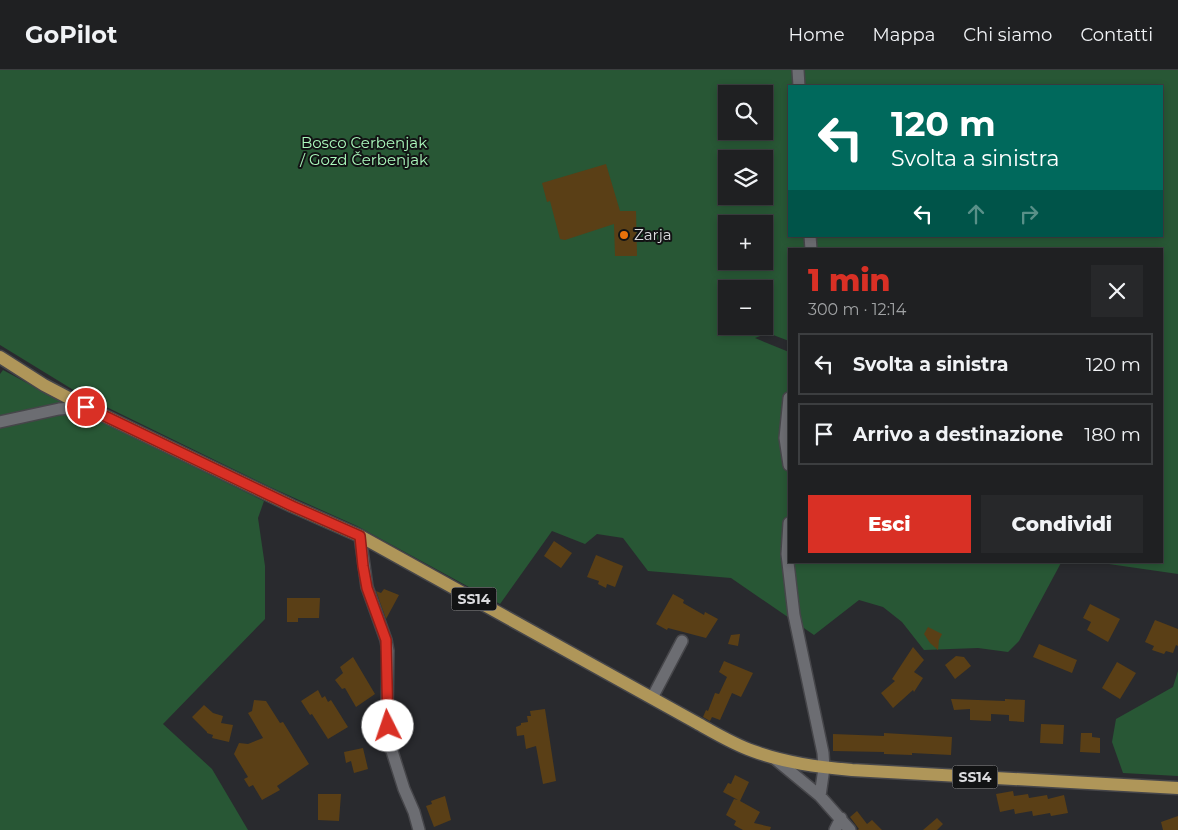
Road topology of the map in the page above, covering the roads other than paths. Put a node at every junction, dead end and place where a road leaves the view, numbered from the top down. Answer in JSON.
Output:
{"nodes":[{"id":1,"x":798,"y":70,"type":"edge"},
{"id":2,"x":799,"y":85,"type":"edge"},
{"id":3,"x":0,"y":357,"type":"edge"},
{"id":4,"x":86,"y":407,"type":"junction"},
{"id":5,"x":788,"y":408,"type":"edge"},
{"id":6,"x":0,"y":422,"type":"edge"},
{"id":7,"x":788,"y":458,"type":"edge"},
{"id":8,"x":360,"y":536,"type":"junction"},
{"id":9,"x":788,"y":538,"type":"edge"},
{"id":10,"x":788,"y":561,"type":"edge"},
{"id":11,"x":788,"y":563,"type":"edge"},
{"id":12,"x":682,"y":641,"type":"dead end"},
{"id":13,"x":652,"y":698,"type":"junction"},
{"id":14,"x":774,"y":758,"type":"junction"},
{"id":15,"x":824,"y":768,"type":"junction"},
{"id":16,"x":1178,"y":788,"type":"edge"},
{"id":17,"x":820,"y":796,"type":"junction"},
{"id":18,"x":841,"y":818,"type":"junction"},
{"id":19,"x":419,"y":830,"type":"edge"},
{"id":20,"x":835,"y":830,"type":"edge"},
{"id":21,"x":850,"y":830,"type":"edge"}],
"edges":[{"from":1,"to":2,"type":"street"},
{"from":3,"to":4,"type":"main road","number":"SS14"},
{"from":4,"to":6,"type":"street"},
{"from":4,"to":8,"type":"main road","number":"SS14"},
{"from":5,"to":7,"type":"street"},
{"from":8,"to":13,"type":"main road","number":"SS14"},
{"from":8,"to":19,"type":"street"},
{"from":9,"to":10,"type":"street"},
{"from":11,"to":15,"type":"street"},
{"from":12,"to":13,"type":"street"},
{"from":13,"to":14,"type":"main road","number":"SS14"},
{"from":14,"to":15,"type":"main road","number":"SS14"},
{"from":14,"to":17,"type":"street"},
{"from":15,"to":16,"type":"main road","number":"SS14"},
{"from":15,"to":17,"type":"street"},
{"from":17,"to":18,"type":"street"},
{"from":18,"to":20,"type":"street"},
{"from":18,"to":21,"type":"street"}]}
